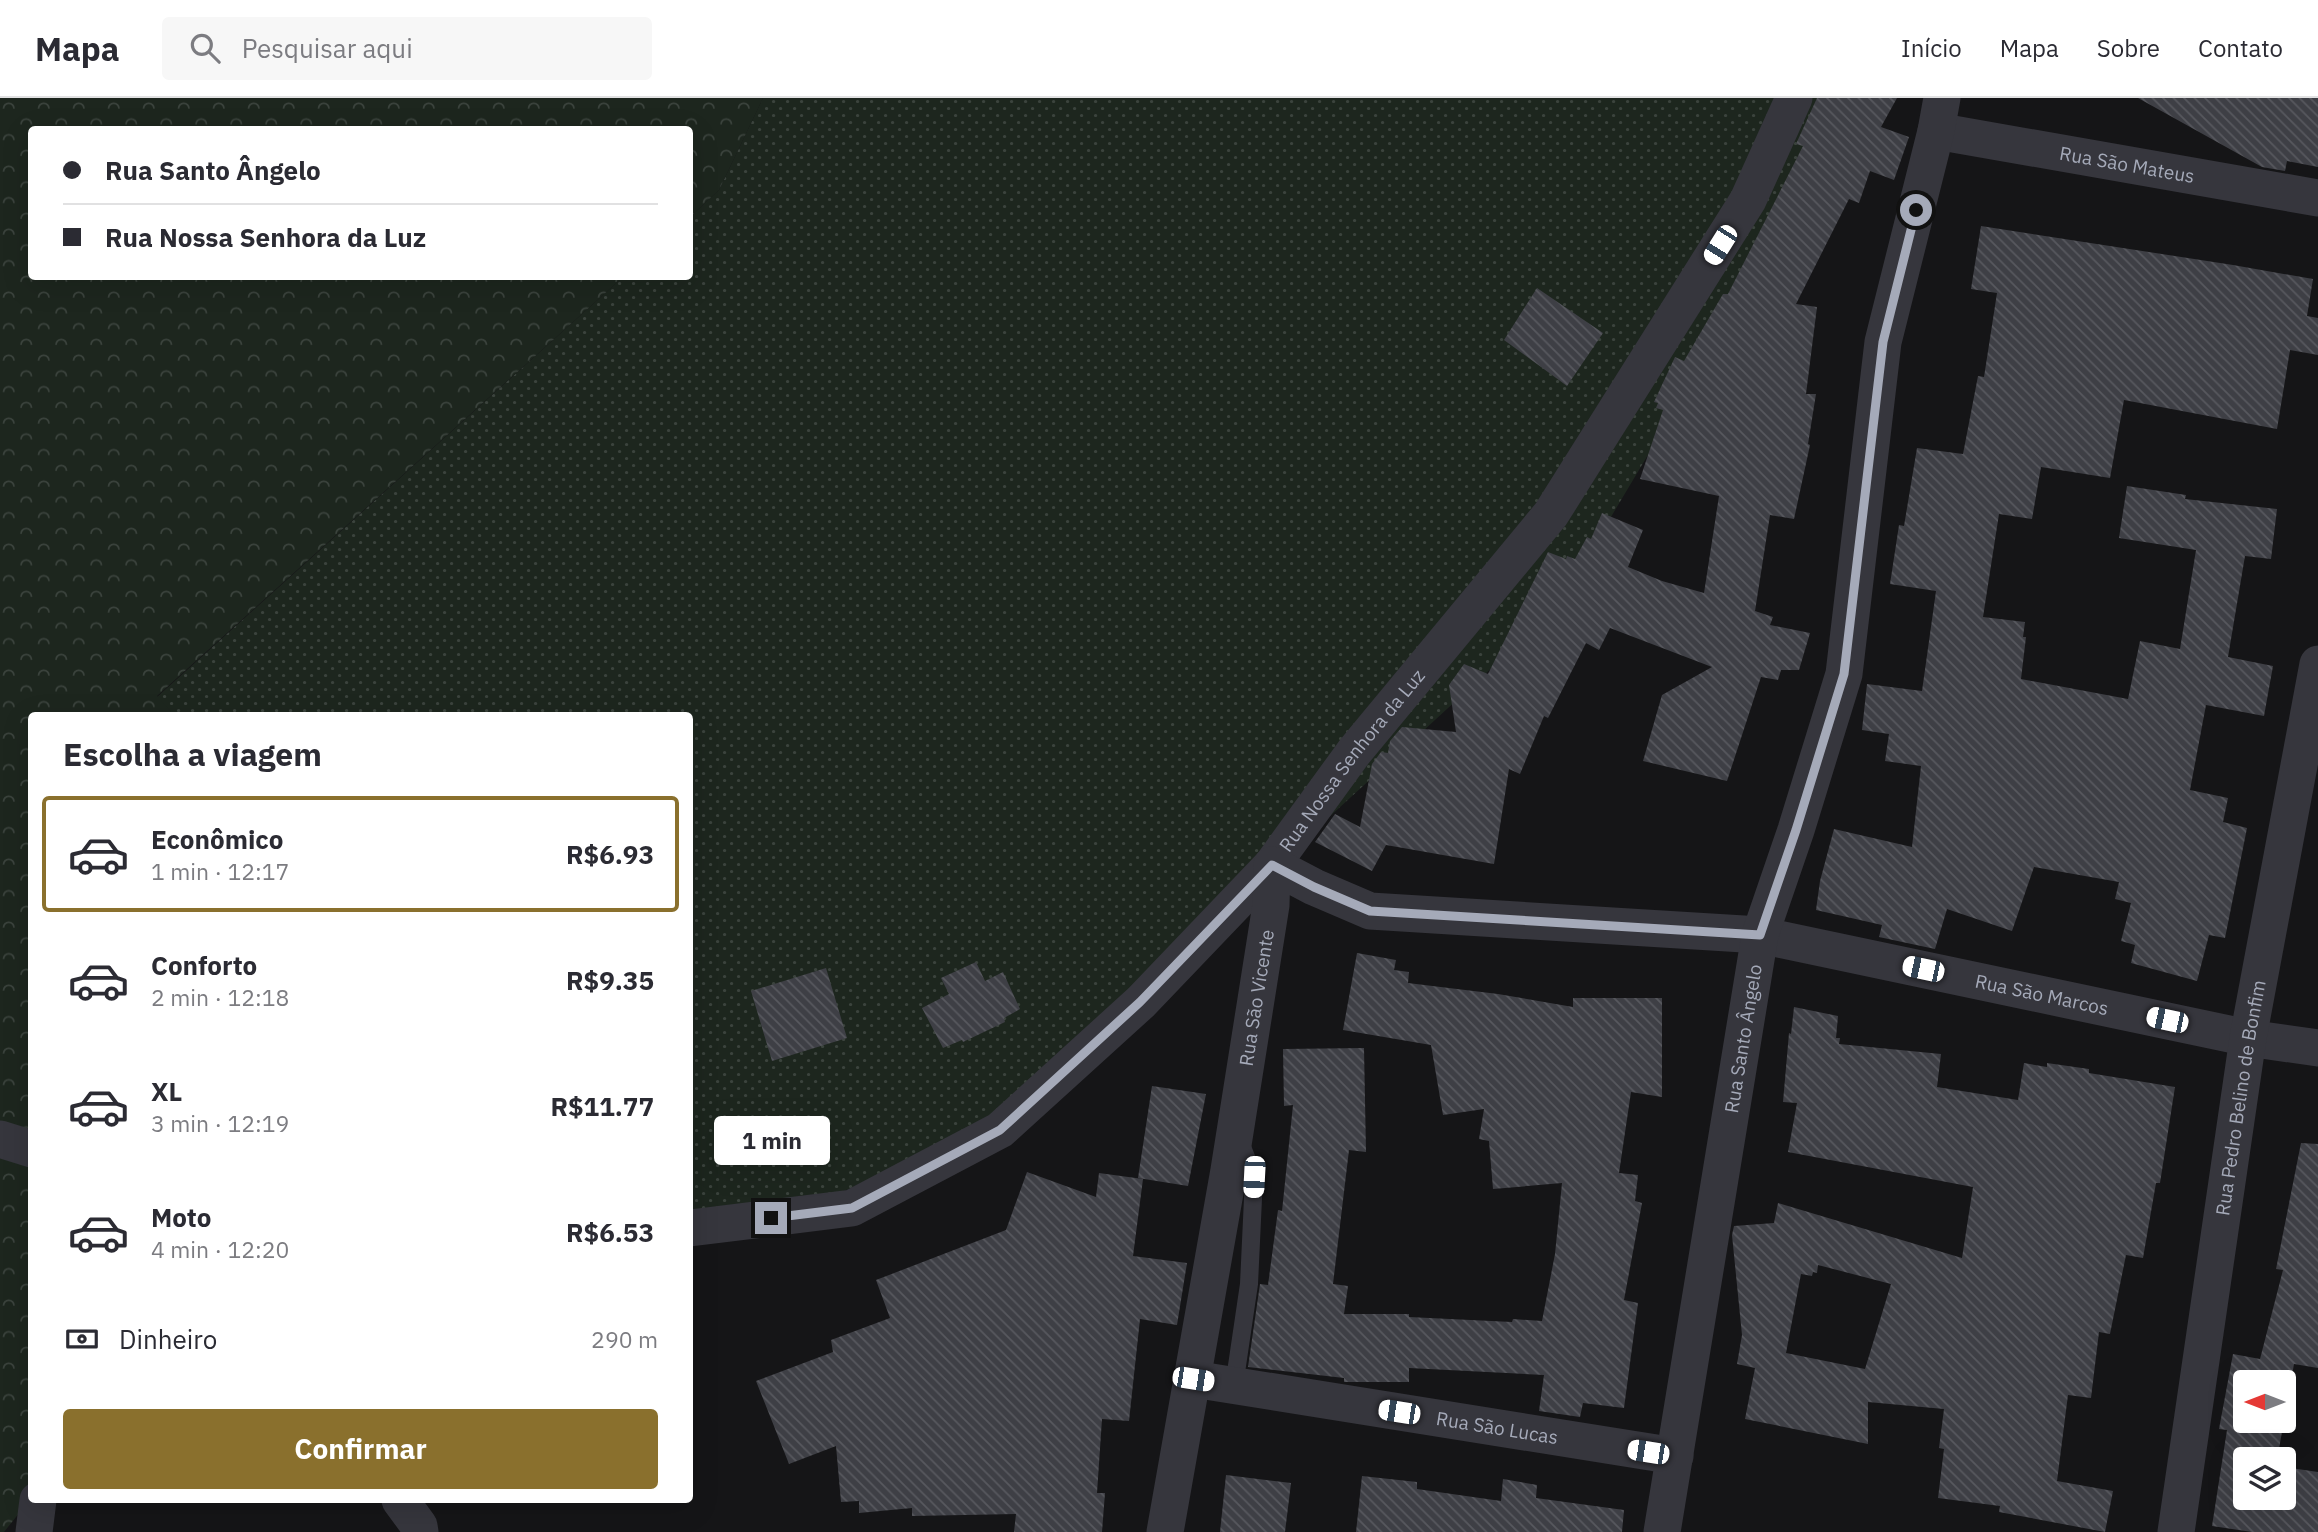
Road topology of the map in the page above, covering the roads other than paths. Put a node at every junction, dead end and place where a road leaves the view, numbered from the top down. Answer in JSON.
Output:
{"nodes":[{"id":1,"x":1794,"y":98,"type":"edge"},
{"id":2,"x":1939,"y":114,"type":"edge"},
{"id":3,"x":2318,"y":198,"type":"edge"},
{"id":4,"x":2318,"y":664,"type":"edge"},
{"id":5,"x":1272,"y":865,"type":"junction"},
{"id":6,"x":1760,"y":935,"type":"junction"},
{"id":7,"x":2248,"y":1038,"type":"junction"},
{"id":8,"x":2318,"y":1048,"type":"edge"},
{"id":9,"x":1236,"y":1129,"type":"junction"},
{"id":10,"x":0,"y":1139,"type":"edge"},
{"id":11,"x":28,"y":1148,"type":"edge"},
{"id":12,"x":693,"y":1228,"type":"edge"},
{"id":13,"x":1193,"y":1379,"type":"junction"},
{"id":14,"x":1234,"y":1386,"type":"junction"},
{"id":15,"x":1675,"y":1456,"type":"junction"},
{"id":16,"x":38,"y":1503,"type":"edge"},
{"id":17,"x":402,"y":1503,"type":"edge"},
{"id":18,"x":34,"y":1532,"type":"edge"},
{"id":19,"x":421,"y":1532,"type":"edge"},
{"id":20,"x":1165,"y":1532,"type":"edge"},
{"id":21,"x":1662,"y":1532,"type":"edge"},
{"id":22,"x":2176,"y":1532,"type":"edge"}],
"edges":[{"from":1,"to":5,"type":"street","name":"Rua Nossa Senhora da Luz"},
{"from":2,"to":3,"type":"street","name":"Rua São Mateus"},
{"from":2,"to":6,"type":"street","name":"Rua Santo Ângelo"},
{"from":4,"to":7,"type":"street","name":"Rua Pedro Belino de Bonfim"},
{"from":5,"to":6,"type":"street","name":"Rua São Marcos"},
{"from":5,"to":9,"type":"street","name":"Rua São Vicente"},
{"from":5,"to":12,"type":"street","name":"Rua Nossa Senhora da Luz"},
{"from":6,"to":7,"type":"street","name":"Rua São Marcos"},
{"from":6,"to":15,"type":"street","name":"Rua Santo Ângelo"},
{"from":7,"to":8,"type":"street","name":"Rua São Marcos"},
{"from":7,"to":22,"type":"street","name":"Rua Pedro Belino de Bonfim"},
{"from":9,"to":13,"type":"street","name":"Rua São Vicente"},
{"from":9,"to":14,"type":"lane","name":"Rua São Vicente"},
{"from":10,"to":11,"type":"street"},
{"from":13,"to":14,"type":"street","name":"Rua São Lucas"},
{"from":13,"to":20,"type":"street","name":"Rua São Vicente"},
{"from":14,"to":15,"type":"street","name":"Rua São Lucas"},
{"from":15,"to":21,"type":"street","name":"Rua Santo Ângelo"},
{"from":16,"to":18,"type":"street"},
{"from":17,"to":19,"type":"street"}]}
